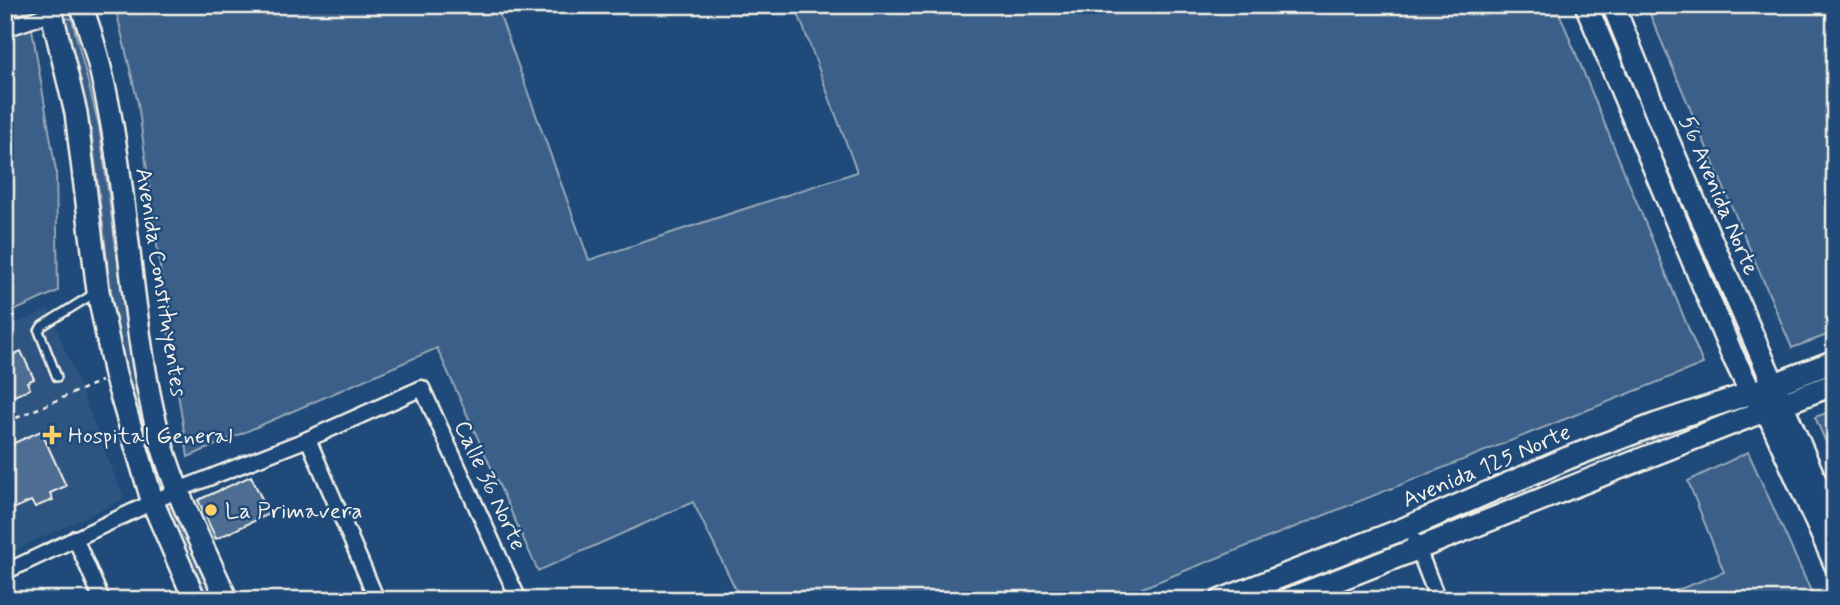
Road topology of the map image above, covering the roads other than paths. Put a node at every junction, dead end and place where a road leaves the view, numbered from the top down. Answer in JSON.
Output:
{"nodes":[{"id":1,"x":81,"y":5,"type":"edge"},
{"id":2,"x":1586,"y":5,"type":"edge"},
{"id":3,"x":1613,"y":5,"type":"edge"},
{"id":4,"x":51,"y":9,"type":"edge"},
{"id":5,"x":5,"y":29,"type":"edge"},
{"id":6,"x":98,"y":291,"type":"junction"},
{"id":7,"x":1731,"y":352,"type":"junction"},
{"id":8,"x":1835,"y":361,"type":"edge"},
{"id":9,"x":57,"y":377,"type":"dead end"},
{"id":10,"x":1774,"y":384,"type":"junction"},
{"id":11,"x":1835,"y":384,"type":"edge"},
{"id":12,"x":1766,"y":402,"type":"junction"},
{"id":13,"x":1657,"y":424,"type":"junction"},
{"id":14,"x":309,"y":439,"type":"junction"},
{"id":15,"x":178,"y":490,"type":"junction"},
{"id":16,"x":153,"y":503,"type":"junction"},
{"id":17,"x":1835,"y":526,"type":"edge"},
{"id":18,"x":1408,"y":527,"type":"junction"},
{"id":19,"x":75,"y":538,"type":"junction"},
{"id":20,"x":1419,"y":549,"type":"junction"},
{"id":21,"x":5,"y":563,"type":"edge"},
{"id":22,"x":22,"y":564,"type":"junction"},
{"id":23,"x":1835,"y":564,"type":"edge"},
{"id":24,"x":5,"y":572,"type":"edge"},
{"id":25,"x":517,"y":599,"type":"edge"},
{"id":26,"x":102,"y":600,"type":"edge"},
{"id":27,"x":195,"y":600,"type":"edge"},
{"id":28,"x":227,"y":600,"type":"edge"},
{"id":29,"x":377,"y":600,"type":"edge"},
{"id":30,"x":1220,"y":600,"type":"edge"},
{"id":31,"x":1286,"y":600,"type":"edge"},
{"id":32,"x":1438,"y":600,"type":"edge"}],
"edges":[{"from":1,"to":15,"type":"main road","name":"Avenida Constituyentes"},
{"from":2,"to":7,"type":"main road"},
{"from":3,"to":10,"type":"main road","name":"56 Avenida Norte"},
{"from":4,"to":5,"type":"street"},
{"from":4,"to":6,"type":"main road"},
{"from":6,"to":9,"type":"lane"},
{"from":6,"to":16,"type":"main road"},
{"from":7,"to":12,"type":"main road"},
{"from":7,"to":13,"type":"main road"},
{"from":8,"to":10,"type":"main road"},
{"from":10,"to":12,"type":"main road","name":"56 Avenida Norte"},
{"from":11,"to":12,"type":"main road"},
{"from":12,"to":13,"type":"main road","name":"Avenida 125 Norte"},
{"from":12,"to":17,"type":"main road"},
{"from":12,"to":20,"type":"main road"},
{"from":12,"to":23,"type":"main road"},
{"from":13,"to":18,"type":"main road","name":"Avenida 125 Norte"},
{"from":14,"to":15,"type":"street"},
{"from":14,"to":25,"type":"street","name":"Calle 36 Norte"},
{"from":14,"to":29,"type":"street"},
{"from":15,"to":16,"type":"street"},
{"from":15,"to":28,"type":"main road","name":"Avenida Constituyentes"},
{"from":16,"to":19,"type":"street"},
{"from":16,"to":27,"type":"main road"},
{"from":18,"to":20,"type":"street"},
{"from":18,"to":30,"type":"main road","name":"Avenida 125 Norte"},
{"from":19,"to":22,"type":"street"},
{"from":19,"to":26,"type":"street"},
{"from":20,"to":31,"type":"main road"},
{"from":20,"to":32,"type":"street"},
{"from":21,"to":22,"type":"lane"},
{"from":22,"to":24,"type":"street"}]}
